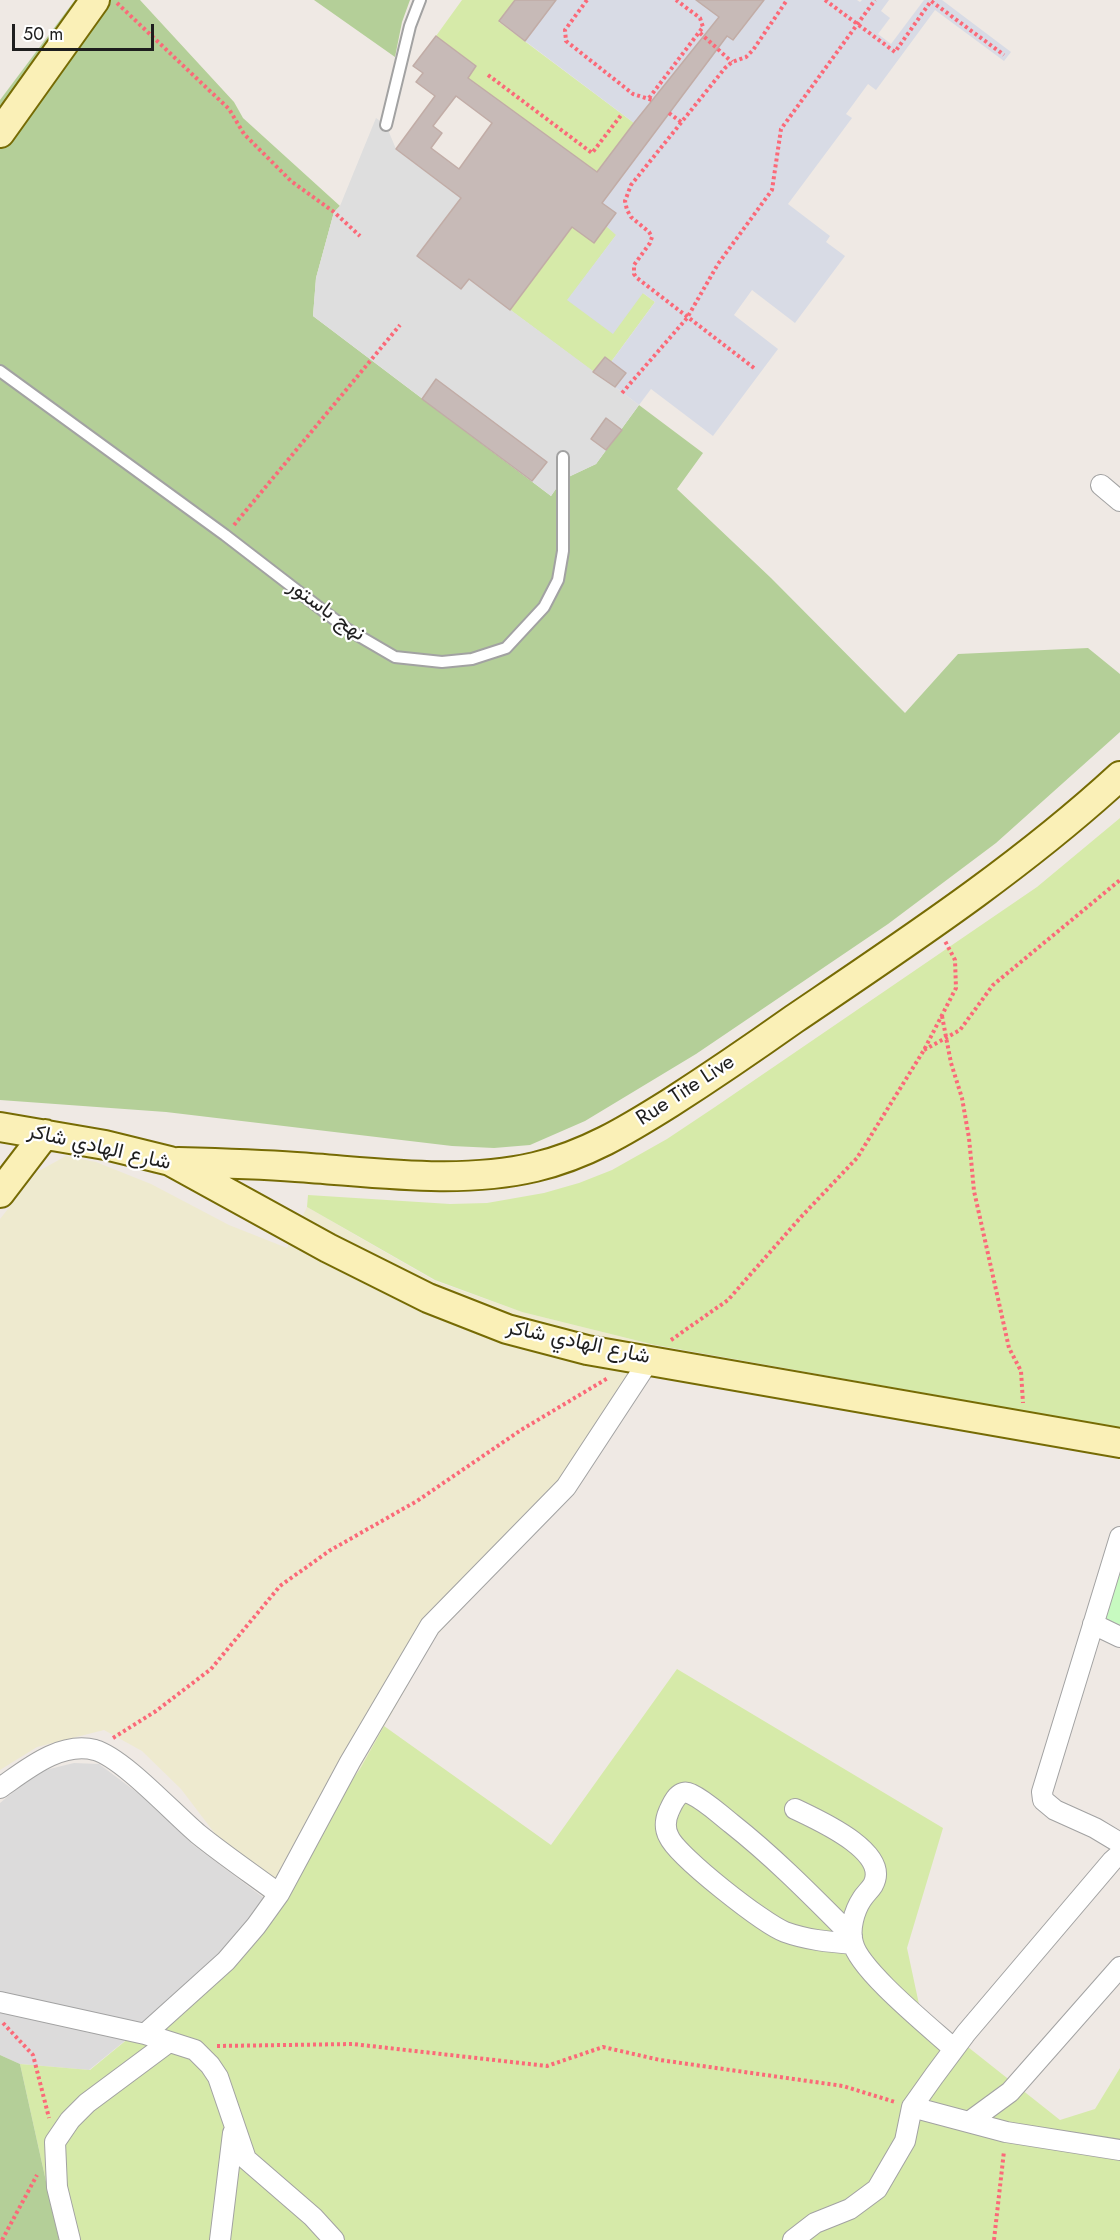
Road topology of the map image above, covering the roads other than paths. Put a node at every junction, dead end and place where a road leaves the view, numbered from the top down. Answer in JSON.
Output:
{"nodes":[{"id":1,"x":94,"y":0,"type":"edge"},
{"id":2,"x":420,"y":0,"type":"edge"},
{"id":3,"x":386,"y":125,"type":"dead end"},
{"id":4,"x":0,"y":133,"type":"edge"},
{"id":5,"x":0,"y":371,"type":"edge"},
{"id":6,"x":563,"y":457,"type":"dead end"},
{"id":7,"x":1101,"y":485,"type":"dead end"},
{"id":8,"x":1120,"y":501,"type":"edge"},
{"id":9,"x":1120,"y":776,"type":"edge"},
{"id":10,"x":0,"y":1127,"type":"edge"},
{"id":11,"x":45,"y":1134,"type":"junction"},
{"id":12,"x":170,"y":1161,"type":"junction"},
{"id":13,"x":0,"y":1193,"type":"edge"},
{"id":14,"x":647,"y":1359,"type":"junction"},
{"id":15,"x":1120,"y":1443,"type":"edge"},
{"id":16,"x":1120,"y":1537,"type":"edge"},
{"id":17,"x":1094,"y":1623,"type":"junction"},
{"id":18,"x":1120,"y":1637,"type":"edge"},
{"id":19,"x":0,"y":1788,"type":"edge"},
{"id":20,"x":795,"y":1809,"type":"dead end"},
{"id":21,"x":1120,"y":1843,"type":"edge"},
{"id":22,"x":1117,"y":1862,"type":"edge"},
{"id":23,"x":279,"y":1894,"type":"junction"},
{"id":24,"x":852,"y":1940,"type":"junction"},
{"id":25,"x":1120,"y":1967,"type":"edge"},
{"id":26,"x":0,"y":2002,"type":"edge"},
{"id":27,"x":145,"y":2034,"type":"junction"},
{"id":28,"x":169,"y":2042,"type":"junction"},
{"id":29,"x":954,"y":2049,"type":"junction"},
{"id":30,"x":912,"y":2107,"type":"junction"},
{"id":31,"x":969,"y":2122,"type":"junction"},
{"id":32,"x":234,"y":2128,"type":"junction"},
{"id":33,"x":1120,"y":2150,"type":"edge"},
{"id":34,"x":70,"y":2240,"type":"edge"},
{"id":35,"x":219,"y":2240,"type":"edge"},
{"id":36,"x":334,"y":2240,"type":"edge"},
{"id":37,"x":793,"y":2240,"type":"edge"}],
"edges":[{"from":1,"to":4,"type":"street"},
{"from":2,"to":3,"type":"lane"},
{"from":5,"to":6,"type":"lane","name":"نهج باستور"},
{"from":7,"to":8,"type":"street"},
{"from":9,"to":12,"type":"street","name":"Rue Tite Live"},
{"from":10,"to":11,"type":"street","name":"شارع الهادي شاكر"},
{"from":11,"to":12,"type":"street","name":"شارع الهادي شاكر"},
{"from":11,"to":13,"type":"street"},
{"from":12,"to":14,"type":"street","name":"شارع الهادي شاكر"},
{"from":14,"to":15,"type":"street","name":"شارع الهادي شاكر"},
{"from":14,"to":23,"type":"street"},
{"from":16,"to":17,"type":"street"},
{"from":17,"to":18,"type":"street"},
{"from":17,"to":21,"type":"street"},
{"from":19,"to":23,"type":"street"},
{"from":20,"to":24,"type":"street"},
{"from":22,"to":29,"type":"street"},
{"from":23,"to":27,"type":"street"},
{"from":24,"to":24,"type":"street"},
{"from":24,"to":29,"type":"street"},
{"from":25,"to":31,"type":"street"},
{"from":26,"to":27,"type":"street"},
{"from":27,"to":28,"type":"street"},
{"from":28,"to":32,"type":"street"},
{"from":28,"to":34,"type":"street"},
{"from":29,"to":30,"type":"street"},
{"from":30,"to":31,"type":"street"},
{"from":30,"to":37,"type":"street"},
{"from":31,"to":33,"type":"street"},
{"from":32,"to":35,"type":"street"},
{"from":32,"to":36,"type":"street"}]}
